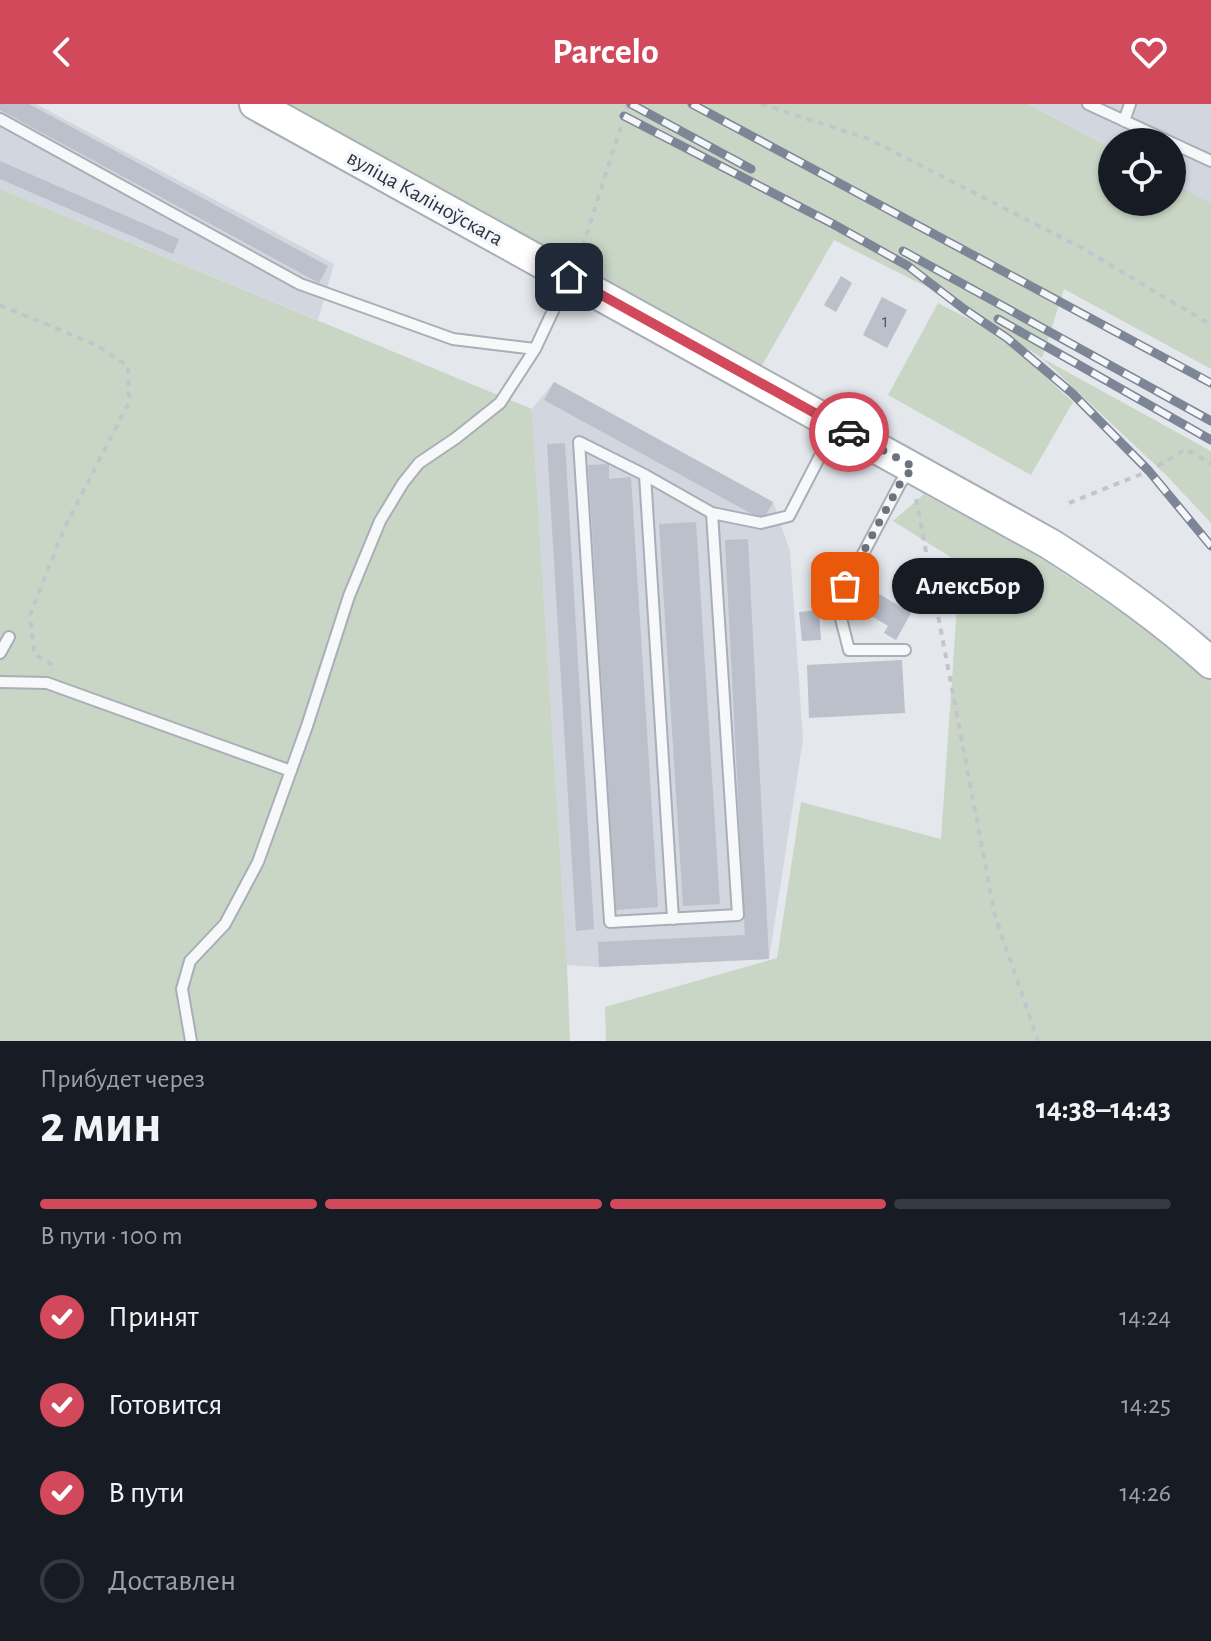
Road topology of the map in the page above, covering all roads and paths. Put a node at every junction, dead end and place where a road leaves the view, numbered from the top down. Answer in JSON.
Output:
{"nodes":[{"id":1,"x":255,"y":104,"type":"edge"},
{"id":2,"x":628,"y":104,"type":"edge"},
{"id":3,"x":761,"y":104,"type":"edge"},
{"id":4,"x":1088,"y":104,"type":"edge"},
{"id":5,"x":1130,"y":104,"type":"edge"},
{"id":6,"x":0,"y":119,"type":"edge"},
{"id":7,"x":1124,"y":121,"type":"junction"},
{"id":8,"x":1140,"y":128,"type":"edge"},
{"id":9,"x":1186,"y":149,"type":"edge"},
{"id":10,"x":1211,"y":161,"type":"edge"},
{"id":11,"x":569,"y":277,"type":"junction"},
{"id":12,"x":0,"y":305,"type":"edge"},
{"id":13,"x":1211,"y":325,"type":"edge"},
{"id":14,"x":535,"y":349,"type":"junction"},
{"id":15,"x":836,"y":425,"type":"junction"},
{"id":16,"x":1211,"y":464,"type":"edge"},
{"id":17,"x":645,"y":475,"type":"junction"},
{"id":18,"x":907,"y":475,"type":"junction"},
{"id":19,"x":1069,"y":503,"type":"dead end"},
{"id":20,"x":712,"y":513,"type":"junction"},
{"id":21,"x":9,"y":637,"type":"dead end"},
{"id":22,"x":905,"y":650,"type":"dead end"},
{"id":23,"x":0,"y":653,"type":"edge"},
{"id":24,"x":1211,"y":663,"type":"edge"},
{"id":25,"x":58,"y":668,"type":"dead end"},
{"id":26,"x":0,"y":682,"type":"edge"},
{"id":27,"x":291,"y":771,"type":"junction"},
{"id":28,"x":673,"y":919,"type":"junction"},
{"id":29,"x":191,"y":1041,"type":"edge"},
{"id":30,"x":1038,"y":1041,"type":"edge"}],
"edges":[{"from":1,"to":11,"type":"street","name":"вуліца Каліноўскага"},
{"from":2,"to":11,"type":"path"},
{"from":3,"to":13,"type":"path"},
{"from":4,"to":7,"type":"lane"},
{"from":5,"to":7,"type":"lane"},
{"from":6,"to":14,"type":"lane"},
{"from":7,"to":8,"type":"lane"},
{"from":9,"to":10,"type":"lane"},
{"from":11,"to":14,"type":"lane"},
{"from":11,"to":15,"type":"street","name":"вуліца Каліноўскага"},
{"from":12,"to":25,"type":"path"},
{"from":14,"to":27,"type":"lane"},
{"from":15,"to":18,"type":"street","name":"вуліца Каліноўскага"},
{"from":15,"to":20,"type":"lane"},
{"from":16,"to":19,"type":"path"},
{"from":17,"to":20,"type":"lane"},
{"from":17,"to":28,"type":"lane"},
{"from":17,"to":28,"type":"lane"},
{"from":18,"to":22,"type":"lane"},
{"from":18,"to":24,"type":"street","name":"вуліца Каліноўскага"},
{"from":18,"to":30,"type":"path"},
{"from":20,"to":28,"type":"lane"},
{"from":21,"to":23,"type":"lane"},
{"from":26,"to":27,"type":"lane"},
{"from":27,"to":29,"type":"lane"}]}
